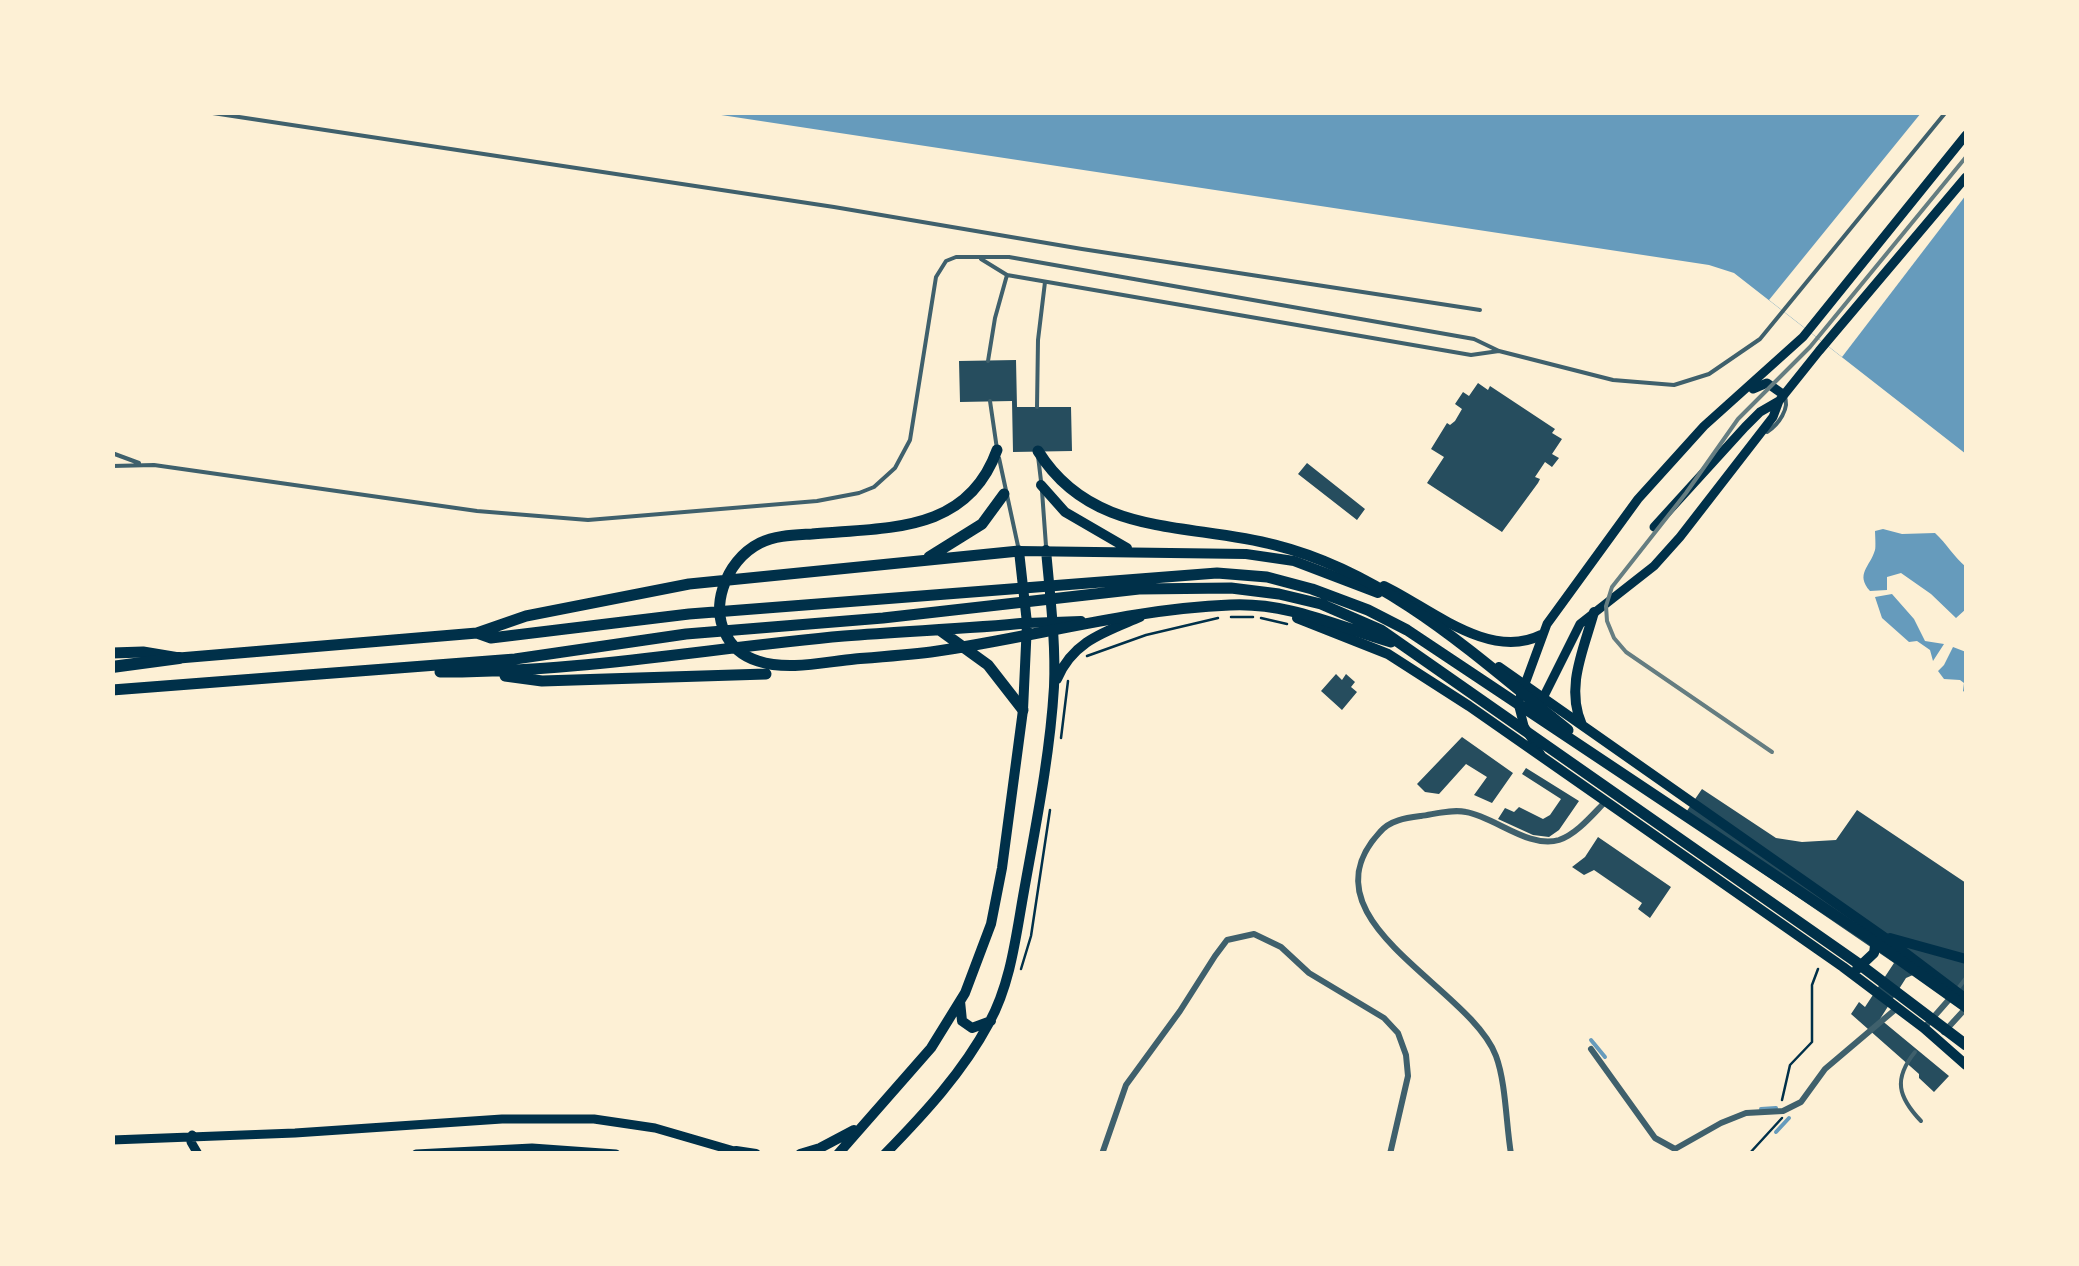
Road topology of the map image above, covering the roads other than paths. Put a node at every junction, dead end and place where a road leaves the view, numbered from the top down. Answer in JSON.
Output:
{"nodes":[{"id":1,"x":206,"y":112,"type":"edge"},
{"id":2,"x":1946,"y":112,"type":"edge"},
{"id":3,"x":1966,"y":135,"type":"edge"},
{"id":4,"x":1966,"y":178,"type":"edge"},
{"id":5,"x":980,"y":259,"type":"junction"},
{"id":6,"x":1006,"y":275,"type":"junction"},
{"id":7,"x":1045,"y":282,"type":"junction"},
{"id":8,"x":1480,"y":310,"type":"dead end"},
{"id":9,"x":1499,"y":351,"type":"junction"},
{"id":10,"x":988,"y":361,"type":"dead end"},
{"id":11,"x":1738,"y":398,"type":"junction"},
{"id":12,"x":1782,"y":398,"type":"junction"},
{"id":13,"x":990,"y":401,"type":"dead end"},
{"id":14,"x":1037,"y":407,"type":"dead end"},
{"id":15,"x":997,"y":450,"type":"junction"},
{"id":16,"x":1038,"y":451,"type":"joint"},
{"id":17,"x":112,"y":453,"type":"edge"},
{"id":18,"x":138,"y":463,"type":"junction"},
{"id":19,"x":112,"y":466,"type":"edge"},
{"id":20,"x":1041,"y":484,"type":"junction"},
{"id":21,"x":1004,"y":494,"type":"junction"},
{"id":22,"x":1654,"y":527,"type":"dead end"},
{"id":23,"x":1046,"y":550,"type":"junction"},
{"id":24,"x":1020,"y":551,"type":"junction"},
{"id":25,"x":1133,"y":551,"type":"junction"},
{"id":26,"x":923,"y":561,"type":"junction"},
{"id":27,"x":1354,"y":582,"type":"junction"},
{"id":28,"x":1594,"y":612,"type":"junction"},
{"id":29,"x":1141,"y":617,"type":"junction"},
{"id":30,"x":1053,"y":622,"type":"junction"},
{"id":31,"x":1027,"y":624,"type":"junction"},
{"id":32,"x":941,"y":631,"type":"junction"},
{"id":33,"x":477,"y":633,"type":"junction"},
{"id":34,"x":1541,"y":635,"type":"junction"},
{"id":35,"x":1400,"y":644,"type":"junction"},
{"id":36,"x":112,"y":653,"type":"edge"},
{"id":37,"x":179,"y":658,"type":"junction"},
{"id":38,"x":112,"y":666,"type":"edge"},
{"id":39,"x":371,"y":671,"type":"junction"},
{"id":40,"x":481,"y":672,"type":"junction"},
{"id":41,"x":766,"y":674,"type":"dead end"},
{"id":42,"x":1524,"y":685,"type":"junction"},
{"id":43,"x":1054,"y":689,"type":"junction"},
{"id":44,"x":112,"y":690,"type":"edge"},
{"id":45,"x":1544,"y":698,"type":"junction"},
{"id":46,"x":1469,"y":706,"type":"junction"},
{"id":47,"x":1023,"y":710,"type":"junction"},
{"id":48,"x":1520,"y":714,"type":"junction"},
{"id":49,"x":1582,"y":726,"type":"junction"},
{"id":50,"x":1587,"y":751,"type":"junction"},
{"id":51,"x":1541,"y":755,"type":"junction"},
{"id":52,"x":1607,"y":800,"type":"junction"},
{"id":53,"x":1872,"y":928,"type":"junction"},
{"id":54,"x":1884,"y":937,"type":"junction"},
{"id":55,"x":1966,"y":958,"type":"edge"},
{"id":56,"x":1843,"y":967,"type":"junction"},
{"id":57,"x":1966,"y":978,"type":"edge"},
{"id":58,"x":1956,"y":991,"type":"junction"},
{"id":59,"x":960,"y":1000,"type":"junction"},
{"id":60,"x":1966,"y":1005,"type":"edge"},
{"id":61,"x":1897,"y":1008,"type":"junction"},
{"id":62,"x":991,"y":1020,"type":"junction"},
{"id":63,"x":1924,"y":1028,"type":"junction"},
{"id":64,"x":1938,"y":1039,"type":"junction"},
{"id":65,"x":1966,"y":1045,"type":"edge"},
{"id":66,"x":1591,"y":1049,"type":"dead end"},
{"id":67,"x":1915,"y":1052,"type":"dead end"},
{"id":68,"x":1966,"y":1065,"type":"edge"},
{"id":69,"x":1921,"y":1121,"type":"dead end"},
{"id":70,"x":865,"y":1122,"type":"junction"},
{"id":71,"x":192,"y":1135,"type":"junction"},
{"id":72,"x":112,"y":1140,"type":"edge"},
{"id":73,"x":740,"y":1152,"type":"edge"},
{"id":74,"x":198,"y":1154,"type":"edge"},
{"id":75,"x":416,"y":1154,"type":"edge"},
{"id":76,"x":616,"y":1154,"type":"edge"},
{"id":77,"x":756,"y":1154,"type":"edge"},
{"id":78,"x":800,"y":1154,"type":"edge"},
{"id":79,"x":838,"y":1154,"type":"edge"},
{"id":80,"x":885,"y":1154,"type":"edge"},
{"id":81,"x":1102,"y":1154,"type":"edge"},
{"id":82,"x":1390,"y":1154,"type":"edge"},
{"id":83,"x":1511,"y":1154,"type":"edge"}],
"edges":[{"from":1,"to":8,"type":"lane"},
{"from":2,"to":9,"type":"lane"},
{"from":3,"to":11,"type":"main road"},
{"from":4,"to":12,"type":"main road"},
{"from":5,"to":6,"type":"lane"},
{"from":5,"to":9,"type":"lane"},
{"from":5,"to":18,"type":"lane"},
{"from":6,"to":7,"type":"lane"},
{"from":6,"to":10,"type":"lane"},
{"from":7,"to":9,"type":"lane"},
{"from":7,"to":14,"type":"lane"},
{"from":11,"to":12,"type":"main road"},
{"from":11,"to":34,"type":"main road"},
{"from":12,"to":22,"type":"main road"},
{"from":12,"to":28,"type":"main road"},
{"from":13,"to":15,"type":"lane"},
{"from":15,"to":21,"type":"lane"},
{"from":15,"to":35,"type":"highway"},
{"from":16,"to":20,"type":"lane"},
{"from":16,"to":50,"type":"highway"},
{"from":17,"to":18,"type":"lane"},
{"from":18,"to":19,"type":"lane"},
{"from":20,"to":23,"type":"lane"},
{"from":20,"to":25,"type":"main road"},
{"from":21,"to":24,"type":"lane"},
{"from":21,"to":26,"type":"highway"},
{"from":23,"to":24,"type":"main road"},
{"from":23,"to":25,"type":"main road"},
{"from":23,"to":30,"type":"main road"},
{"from":24,"to":26,"type":"highway"},
{"from":24,"to":31,"type":"main road"},
{"from":25,"to":27,"type":"main road"},
{"from":26,"to":33,"type":"highway"},
{"from":27,"to":34,"type":"main road"},
{"from":27,"to":42,"type":"main road"},
{"from":28,"to":45,"type":"main road"},
{"from":28,"to":49,"type":"main road"},
{"from":29,"to":30,"type":"main road"},
{"from":29,"to":43,"type":"main road"},
{"from":29,"to":46,"type":"main road"},
{"from":30,"to":31,"type":"main road"},
{"from":30,"to":43,"type":"main road"},
{"from":31,"to":32,"type":"highway"},
{"from":31,"to":47,"type":"main road"},
{"from":32,"to":40,"type":"highway"},
{"from":32,"to":47,"type":"highway"},
{"from":33,"to":37,"type":"highway"},
{"from":33,"to":50,"type":"highway"},
{"from":34,"to":42,"type":"main road"},
{"from":35,"to":39,"type":"highway"},
{"from":35,"to":65,"type":"highway"},
{"from":36,"to":37,"type":"highway"},
{"from":37,"to":38,"type":"highway"},
{"from":39,"to":40,"type":"highway"},
{"from":39,"to":44,"type":"highway"},
{"from":40,"to":41,"type":"highway"},
{"from":42,"to":45,"type":"main road"},
{"from":42,"to":48,"type":"main road"},
{"from":43,"to":62,"type":"main road"},
{"from":45,"to":48,"type":"main road"},
{"from":45,"to":49,"type":"main road"},
{"from":46,"to":48,"type":"main road"},
{"from":46,"to":51,"type":"main road"},
{"from":47,"to":59,"type":"main road"},
{"from":48,"to":51,"type":"main road"},
{"from":49,"to":53,"type":"main road"},
{"from":50,"to":60,"type":"highway"},
{"from":51,"to":52,"type":"main road"},
{"from":52,"to":56,"type":"main road"},
{"from":52,"to":83,"type":"street"},
{"from":53,"to":54,"type":"main road"},
{"from":53,"to":56,"type":"main road"},
{"from":54,"to":55,"type":"main road"},
{"from":54,"to":58,"type":"main road"},
{"from":56,"to":61,"type":"main road"},
{"from":57,"to":58,"type":"lane"},
{"from":58,"to":60,"type":"main road"},
{"from":58,"to":63,"type":"street"},
{"from":59,"to":62,"type":"main road"},
{"from":59,"to":70,"type":"main road"},
{"from":60,"to":64,"type":"street"},
{"from":61,"to":63,"type":"main road"},
{"from":61,"to":66,"type":"street"},
{"from":62,"to":80,"type":"main road"},
{"from":63,"to":64,"type":"main road"},
{"from":64,"to":68,"type":"main road"},
{"from":67,"to":69,"type":"lane"},
{"from":70,"to":78,"type":"main road"},
{"from":70,"to":79,"type":"main road"},
{"from":71,"to":72,"type":"main road"},
{"from":71,"to":73,"type":"main road"},
{"from":71,"to":74,"type":"main road"},
{"from":73,"to":77,"type":"main road"},
{"from":75,"to":76,"type":"main road"},
{"from":81,"to":82,"type":"street"}]}
